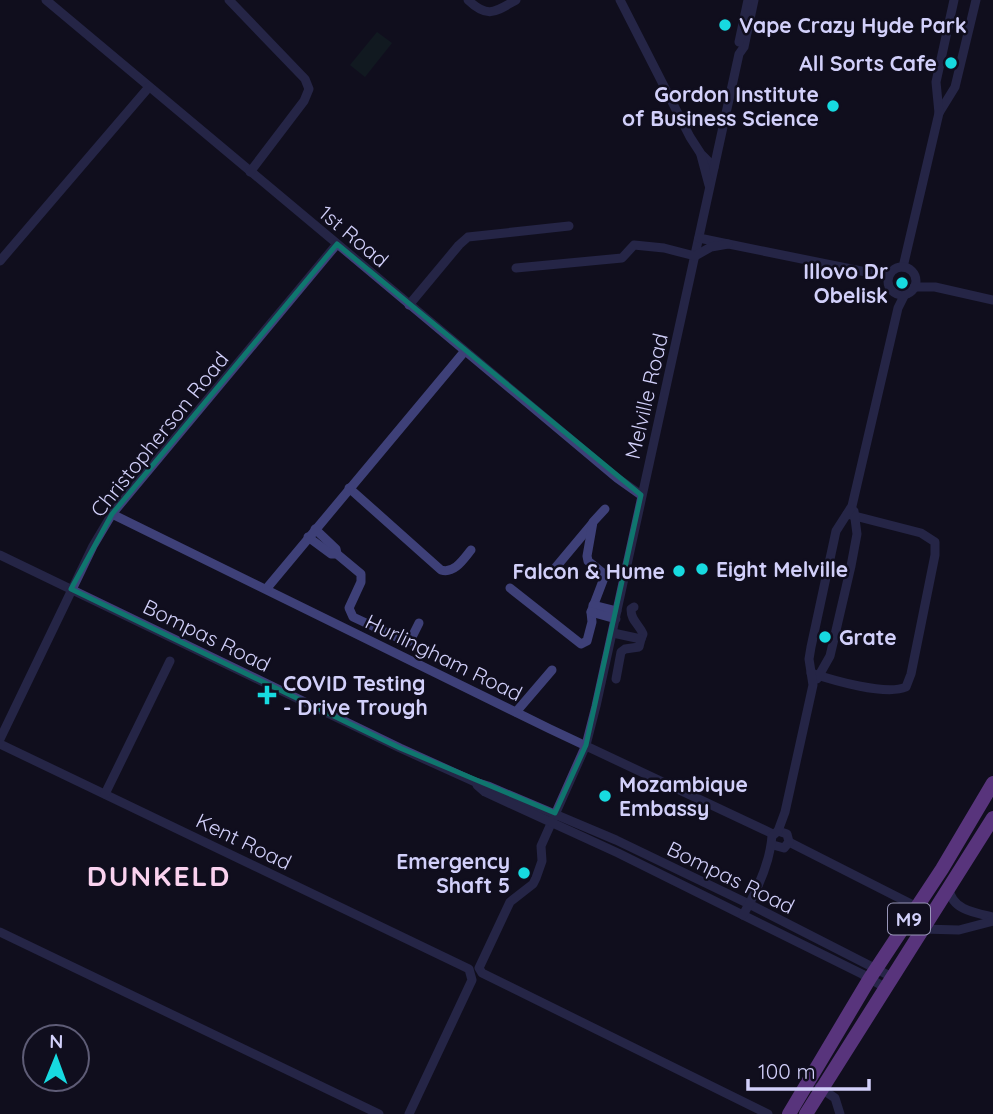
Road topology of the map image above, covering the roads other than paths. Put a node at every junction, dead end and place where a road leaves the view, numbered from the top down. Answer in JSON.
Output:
{"nodes":[{"id":1,"x":46,"y":0,"type":"edge"},
{"id":2,"x":229,"y":0,"type":"edge"},
{"id":3,"x":468,"y":0,"type":"edge"},
{"id":4,"x":516,"y":0,"type":"edge"},
{"id":5,"x":620,"y":0,"type":"edge"},
{"id":6,"x":748,"y":0,"type":"edge"},
{"id":7,"x":754,"y":0,"type":"edge"},
{"id":8,"x":954,"y":0,"type":"edge"},
{"id":9,"x":976,"y":0,"type":"edge"},
{"id":10,"x":739,"y":54,"type":"junction"},
{"id":11,"x":149,"y":87,"type":"junction"},
{"id":12,"x":939,"y":113,"type":"junction"},
{"id":13,"x":701,"y":154,"type":"junction"},
{"id":14,"x":714,"y":167,"type":"junction"},
{"id":15,"x":250,"y":172,"type":"junction"},
{"id":16,"x":709,"y":187,"type":"junction"},
{"id":17,"x":569,"y":226,"type":"dead end"},
{"id":18,"x":699,"y":238,"type":"junction"},
{"id":19,"x":337,"y":244,"type":"junction"},
{"id":20,"x":728,"y":244,"type":"junction"},
{"id":21,"x":695,"y":256,"type":"junction"},
{"id":22,"x":0,"y":261,"type":"edge"},
{"id":23,"x":516,"y":268,"type":"dead end"},
{"id":24,"x":906,"y":268,"type":"junction"},
{"id":25,"x":889,"y":278,"type":"junction"},
{"id":26,"x":915,"y":283,"type":"junction"},
{"id":27,"x":900,"y":294,"type":"junction"},
{"id":28,"x":993,"y":300,"type":"edge"},
{"id":29,"x":409,"y":306,"type":"junction"},
{"id":30,"x":464,"y":352,"type":"junction"},
{"id":31,"x":349,"y":488,"type":"junction"},
{"id":32,"x":641,"y":495,"type":"junction"},
{"id":33,"x":605,"y":509,"type":"dead end"},
{"id":34,"x":851,"y":512,"type":"junction"},
{"id":35,"x":112,"y":514,"type":"junction"},
{"id":36,"x":593,"y":523,"type":"junction"},
{"id":37,"x":315,"y":529,"type":"junction"},
{"id":38,"x":308,"y":537,"type":"junction"},
{"id":39,"x":471,"y":550,"type":"dead end"},
{"id":40,"x":337,"y":554,"type":"junction"},
{"id":41,"x":0,"y":555,"type":"edge"},
{"id":42,"x":556,"y":566,"type":"dead end"},
{"id":43,"x":510,"y":587,"type":"dead end"},
{"id":44,"x":267,"y":588,"type":"junction"},
{"id":45,"x":71,"y":589,"type":"junction"},
{"id":46,"x":634,"y":607,"type":"dead end"},
{"id":47,"x":592,"y":608,"type":"junction"},
{"id":48,"x":617,"y":615,"type":"junction"},
{"id":49,"x":419,"y":623,"type":"dead end"},
{"id":50,"x":613,"y":633,"type":"junction"},
{"id":51,"x":641,"y":639,"type":"junction"},
{"id":52,"x":170,"y":661,"type":"dead end"},
{"id":53,"x":552,"y":670,"type":"dead end"},
{"id":54,"x":815,"y":674,"type":"junction"},
{"id":55,"x":616,"y":679,"type":"dead end"},
{"id":56,"x":516,"y":712,"type":"junction"},
{"id":57,"x":0,"y":739,"type":"edge"},
{"id":58,"x":0,"y":744,"type":"edge"},
{"id":59,"x":586,"y":745,"type":"junction"},
{"id":60,"x":993,"y":783,"type":"edge"},
{"id":61,"x":105,"y":794,"type":"junction"},
{"id":62,"x":993,"y":812,"type":"edge"},
{"id":63,"x":553,"y":818,"type":"junction"},
{"id":64,"x":993,"y":818,"type":"edge"},
{"id":65,"x":970,"y":824,"type":"junction"},
{"id":66,"x":780,"y":840,"type":"junction"},
{"id":67,"x":949,"y":889,"type":"junction"},
{"id":68,"x":749,"y":904,"type":"junction"},
{"id":69,"x":917,"y":907,"type":"junction"},
{"id":70,"x":967,"y":909,"type":"junction"},
{"id":71,"x":743,"y":915,"type":"junction"},
{"id":72,"x":993,"y":919,"type":"edge"},
{"id":73,"x":922,"y":929,"type":"junction"},
{"id":74,"x":966,"y":929,"type":"junction"},
{"id":75,"x":0,"y":932,"type":"edge"},
{"id":76,"x":476,"y":971,"type":"junction"},
{"id":77,"x":873,"y":973,"type":"junction"},
{"id":78,"x":889,"y":983,"type":"junction"},
{"id":79,"x":821,"y":1061,"type":"junction"},
{"id":80,"x":834,"y":1070,"type":"junction"},
{"id":81,"x":809,"y":1081,"type":"junction"},
{"id":82,"x":823,"y":1089,"type":"junction"},
{"id":83,"x":799,"y":1112,"type":"edge"},
{"id":84,"x":379,"y":1114,"type":"edge"},
{"id":85,"x":409,"y":1114,"type":"edge"},
{"id":86,"x":768,"y":1114,"type":"edge"},
{"id":87,"x":840,"y":1114,"type":"edge"}],
"edges":[{"from":1,"to":11,"type":"street","name":"1st Road"},
{"from":2,"to":15,"type":"street"},
{"from":3,"to":4,"type":"street"},
{"from":5,"to":13,"type":"street"},
{"from":6,"to":10,"type":"street","name":"Melville Road"},
{"from":7,"to":10,"type":"street","name":"Melville Road"},
{"from":8,"to":12,"type":"street"},
{"from":9,"to":12,"type":"street"},
{"from":10,"to":14,"type":"street","name":"Melville Road"},
{"from":11,"to":15,"type":"street","name":"1st Road"},
{"from":11,"to":22,"type":"street"},
{"from":12,"to":24,"type":"street"},
{"from":13,"to":14,"type":"street"},
{"from":13,"to":16,"type":"street"},
{"from":14,"to":16,"type":"street","name":"Melville Road"},
{"from":15,"to":19,"type":"street","name":"1st Road"},
{"from":16,"to":18,"type":"street","name":"Melville Road"},
{"from":17,"to":29,"type":"street"},
{"from":18,"to":20,"type":"street"},
{"from":18,"to":21,"type":"street","name":"Melville Road"},
{"from":19,"to":29,"type":"street","name":"1st Road"},
{"from":19,"to":35,"type":"street","name":"Christopherson Road"},
{"from":20,"to":21,"type":"street"},
{"from":20,"to":25,"type":"street"},
{"from":21,"to":23,"type":"street"},
{"from":21,"to":32,"type":"street","name":"Melville Road"},
{"from":24,"to":25,"type":"street"},
{"from":24,"to":26,"type":"street"},
{"from":25,"to":27,"type":"street"},
{"from":26,"to":27,"type":"street"},
{"from":26,"to":28,"type":"street"},
{"from":27,"to":34,"type":"street"},
{"from":29,"to":30,"type":"street","name":"1st Road"},
{"from":30,"to":31,"type":"street"},
{"from":30,"to":32,"type":"street","name":"1st Road"},
{"from":31,"to":37,"type":"street"},
{"from":31,"to":39,"type":"street"},
{"from":32,"to":48,"type":"street","name":"Melville Road"},
{"from":33,"to":36,"type":"street"},
{"from":34,"to":54,"type":"street"},
{"from":34,"to":54,"type":"street"},
{"from":34,"to":54,"type":"street"},
{"from":35,"to":44,"type":"street","name":"Hurlingham Road"},
{"from":35,"to":45,"type":"street","name":"Christopherson Road"},
{"from":36,"to":42,"type":"street"},
{"from":36,"to":47,"type":"street"},
{"from":37,"to":38,"type":"street"},
{"from":37,"to":40,"type":"street"},
{"from":38,"to":40,"type":"street"},
{"from":38,"to":44,"type":"street"},
{"from":40,"to":49,"type":"street"},
{"from":41,"to":45,"type":"street","name":"Bompas Road"},
{"from":43,"to":47,"type":"street"},
{"from":44,"to":56,"type":"street","name":"Hurlingham Road"},
{"from":45,"to":57,"type":"street","name":"Christopherson Road"},
{"from":45,"to":63,"type":"street","name":"Bompas Road"},
{"from":46,"to":51,"type":"street"},
{"from":47,"to":48,"type":"street"},
{"from":48,"to":50,"type":"street","name":"Melville Road"},
{"from":50,"to":51,"type":"street"},
{"from":50,"to":59,"type":"street","name":"Melville Road"},
{"from":51,"to":55,"type":"street"},
{"from":52,"to":61,"type":"street"},
{"from":53,"to":56,"type":"street"},
{"from":54,"to":66,"type":"street"},
{"from":56,"to":59,"type":"street","name":"Hurlingham Road"},
{"from":58,"to":61,"type":"street","name":"Kent Road"},
{"from":59,"to":63,"type":"street","name":"Melville Road"},
{"from":59,"to":66,"type":"street","name":"Hurlingham Road"},
{"from":60,"to":65,"type":"main road","number":"M9"},
{"from":61,"to":76,"type":"street","name":"Kent Road"},
{"from":62,"to":65,"type":"main road"},
{"from":63,"to":68,"type":"street","name":"Bompas Road"},
{"from":63,"to":71,"type":"street","name":"Bompas Road"},
{"from":63,"to":76,"type":"street","name":"Melville Road"},
{"from":64,"to":67,"type":"main road","number":"M9"},
{"from":65,"to":69,"type":"main road","number":"M9"},
{"from":66,"to":68,"type":"street"},
{"from":66,"to":69,"type":"street","name":"Hurlingham Road"},
{"from":67,"to":70,"type":"street"},
{"from":67,"to":73,"type":"main road","number":"M9"},
{"from":68,"to":71,"type":"street"},
{"from":68,"to":77,"type":"street","name":"Bompas Road"},
{"from":69,"to":77,"type":"main road","number":"M9"},
{"from":70,"to":72,"type":"street"},
{"from":70,"to":74,"type":"street"},
{"from":71,"to":77,"type":"street","name":"Bompas Road"},
{"from":72,"to":74,"type":"street"},
{"from":73,"to":74,"type":"street"},
{"from":73,"to":78,"type":"main road","number":"M9"},
{"from":75,"to":84,"type":"street"},
{"from":76,"to":85,"type":"street","name":"Melville Road"},
{"from":76,"to":86,"type":"street","name":"Kent Road"},
{"from":77,"to":78,"type":"street","name":"Bompas Road"},
{"from":77,"to":79,"type":"main road","number":"M9"},
{"from":78,"to":80,"type":"main road","number":"M9"},
{"from":79,"to":80,"type":"main road"},
{"from":79,"to":81,"type":"main road","number":"M9"},
{"from":80,"to":82,"type":"main road","number":"M9"},
{"from":81,"to":82,"type":"street"},
{"from":81,"to":83,"type":"main road","number":"M9"},
{"from":82,"to":83,"type":"main road","number":"M9"},
{"from":82,"to":87,"type":"street"}]}
